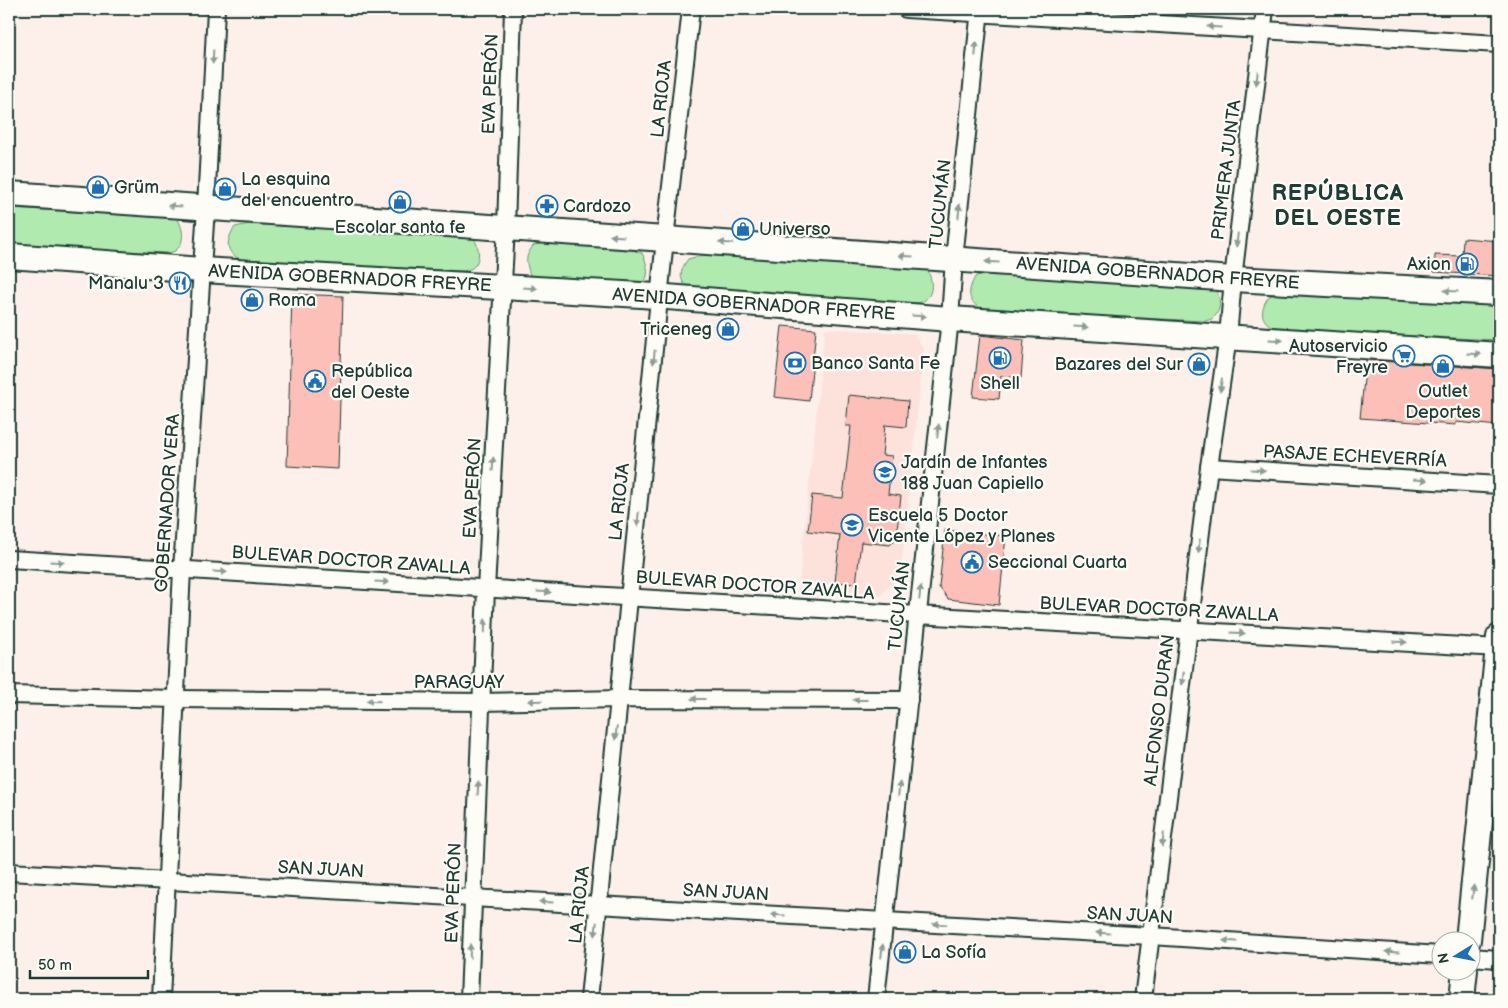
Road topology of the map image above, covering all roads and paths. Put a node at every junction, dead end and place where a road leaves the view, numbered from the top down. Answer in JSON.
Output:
{"nodes":[{"id":1,"x":216,"y":9,"type":"edge"},
{"id":2,"x":512,"y":9,"type":"edge"},
{"id":3,"x":691,"y":9,"type":"edge"},
{"id":4,"x":906,"y":9,"type":"edge"},
{"id":5,"x":1265,"y":9,"type":"edge"},
{"id":6,"x":980,"y":11,"type":"edge"},
{"id":7,"x":1262,"y":30,"type":"junction"},
{"id":8,"x":1499,"y":44,"type":"edge"},
{"id":9,"x":9,"y":194,"type":"edge"},
{"id":10,"x":206,"y":208,"type":"junction"},
{"id":11,"x":506,"y":228,"type":"junction"},
{"id":12,"x":665,"y":239,"type":"junction"},
{"id":13,"x":9,"y":256,"type":"edge"},
{"id":14,"x":954,"y":259,"type":"junction"},
{"id":15,"x":202,"y":270,"type":"junction"},
{"id":16,"x":1233,"y":279,"type":"junction"},
{"id":17,"x":502,"y":287,"type":"junction"},
{"id":18,"x":1499,"y":294,"type":"edge"},
{"id":19,"x":660,"y":296,"type":"junction"},
{"id":20,"x":950,"y":318,"type":"junction"},
{"id":21,"x":1228,"y":337,"type":"junction"},
{"id":22,"x":1499,"y":355,"type":"edge"},
{"id":23,"x":1209,"y":467,"type":"junction"},
{"id":24,"x":1499,"y":485,"type":"edge"},
{"id":25,"x":9,"y":559,"type":"edge"},
{"id":26,"x":182,"y":570,"type":"junction"},
{"id":27,"x":486,"y":589,"type":"junction"},
{"id":28,"x":630,"y":597,"type":"junction"},
{"id":29,"x":917,"y":615,"type":"junction"},
{"id":30,"x":1189,"y":630,"type":"junction"},
{"id":31,"x":1499,"y":644,"type":"edge"},
{"id":32,"x":9,"y":695,"type":"edge"},
{"id":33,"x":176,"y":699,"type":"junction"},
{"id":34,"x":619,"y":699,"type":"junction"},
{"id":35,"x":909,"y":700,"type":"junction"},
{"id":36,"x":482,"y":702,"type":"junction"},
{"id":37,"x":9,"y":872,"type":"edge"},
{"id":38,"x":168,"y":881,"type":"junction"},
{"id":39,"x":472,"y":897,"type":"junction"},
{"id":40,"x":599,"y":906,"type":"junction"},
{"id":41,"x":885,"y":921,"type":"junction"},
{"id":42,"x":1469,"y":930,"type":"edge"},
{"id":43,"x":1151,"y":936,"type":"junction"},
{"id":44,"x":1430,"y":954,"type":"edge"},
{"id":45,"x":1480,"y":958,"type":"edge"},
{"id":46,"x":1499,"y":959,"type":"edge"},
{"id":47,"x":1464,"y":980,"type":"edge"},
{"id":48,"x":161,"y":999,"type":"edge"},
{"id":49,"x":469,"y":999,"type":"edge"},
{"id":50,"x":589,"y":999,"type":"edge"},
{"id":51,"x":876,"y":999,"type":"edge"},
{"id":52,"x":1143,"y":999,"type":"edge"},
{"id":53,"x":1462,"y":999,"type":"edge"}],
"edges":[{"from":1,"to":10,"type":"street","name":"GOBERNADOR VERA","one_way":true},
{"from":2,"to":11,"type":"street","name":"EVA PERÓN"},
{"from":3,"to":12,"type":"street","name":"LA RIOJA"},
{"from":4,"to":6,"type":"street"},
{"from":5,"to":7,"type":"street","name":"PRIMERA JUNTA"},
{"from":7,"to":6,"type":"street","one_way":true},
{"from":14,"to":6,"type":"street","name":"TUCUMÁN","one_way":true},
{"from":7,"to":8,"type":"street"},
{"from":7,"to":16,"type":"street","name":"PRIMERA JUNTA","one_way":true},
{"from":10,"to":9,"type":"main road","name":"AVENIDA GOBERNADOR FREYRE","one_way":true},
{"from":10,"to":11,"type":"main road","name":"AVENIDA GOBERNADOR FREYRE"},
{"from":10,"to":15,"type":"street","name":"GOBERNADOR VERA"},
{"from":12,"to":11,"type":"main road","name":"AVENIDA GOBERNADOR FREYRE","one_way":true},
{"from":11,"to":17,"type":"street","name":"EVA PERÓN"},
{"from":14,"to":12,"type":"main road","name":"AVENIDA GOBERNADOR FREYRE","one_way":true},
{"from":12,"to":19,"type":"street","name":"LA RIOJA"},
{"from":13,"to":15,"type":"main road","name":"AVENIDA GOBERNADOR FREYRE"},
{"from":16,"to":14,"type":"main road","name":"AVENIDA GOBERNADOR FREYRE","one_way":true},
{"from":14,"to":20,"type":"street","name":"TUCUMÁN"},
{"from":15,"to":17,"type":"main road","name":"AVENIDA GOBERNADOR FREYRE"},
{"from":15,"to":26,"type":"street","name":"GOBERNADOR VERA"},
{"from":18,"to":16,"type":"main road","name":"AVENIDA GOBERNADOR FREYRE","one_way":true},
{"from":16,"to":21,"type":"street","name":"PRIMERA JUNTA"},
{"from":17,"to":19,"type":"main road","name":"AVENIDA GOBERNADOR FREYRE","one_way":true},
{"from":27,"to":17,"type":"street","name":"EVA PERÓN","one_way":true},
{"from":19,"to":20,"type":"main road","name":"AVENIDA GOBERNADOR FREYRE","one_way":true},
{"from":19,"to":28,"type":"street","name":"LA RIOJA","one_way":true},
{"from":20,"to":21,"type":"main road","name":"AVENIDA GOBERNADOR FREYRE","one_way":true},
{"from":29,"to":20,"type":"street","name":"TUCUMÁN","one_way":true},
{"from":21,"to":22,"type":"main road","name":"AVENIDA GOBERNADOR FREYRE","one_way":true},
{"from":21,"to":23,"type":"street","name":"ALFONSO DURAN","one_way":true},
{"from":23,"to":24,"type":"street","name":"PASAJE ECHEVERRÍA","one_way":true},
{"from":23,"to":30,"type":"street","name":"ALFONSO DURAN","one_way":true},
{"from":25,"to":26,"type":"street","name":"BULEVAR DOCTOR ZAVALLA","one_way":true},
{"from":26,"to":27,"type":"street","name":"BULEVAR DOCTOR ZAVALLA","one_way":true},
{"from":26,"to":33,"type":"street","name":"GOBERNADOR VERA"},
{"from":27,"to":28,"type":"street","name":"BULEVAR DOCTOR ZAVALLA","one_way":true},
{"from":36,"to":27,"type":"street","name":"EVA PERÓN","one_way":true},
{"from":28,"to":29,"type":"street","name":"BULEVAR DOCTOR ZAVALLA"},
{"from":28,"to":34,"type":"street","name":"LA RIOJA"},
{"from":29,"to":30,"type":"street","name":"BULEVAR DOCTOR ZAVALLA"},
{"from":29,"to":35,"type":"street","name":"TUCUMÁN"},
{"from":30,"to":31,"type":"street","name":"BULEVAR DOCTOR ZAVALLA","one_way":true},
{"from":30,"to":43,"type":"street","name":"ALFONSO DURAN","one_way":true},
{"from":42,"to":31,"type":"main road","one_way":true},
{"from":32,"to":33,"type":"street","name":"PARAGUAY"},
{"from":36,"to":33,"type":"street","name":"PARAGUAY","one_way":true},
{"from":33,"to":38,"type":"street","name":"GOBERNADOR VERA"},
{"from":35,"to":34,"type":"street","name":"PARAGUAY","one_way":true},
{"from":34,"to":36,"type":"street","name":"PARAGUAY","one_way":true},
{"from":34,"to":40,"type":"street","name":"LA RIOJA","one_way":true},
{"from":41,"to":35,"type":"street","name":"TUCUMÁN","one_way":true},
{"from":39,"to":36,"type":"street","name":"EVA PERÓN","one_way":true},
{"from":37,"to":38,"type":"street","name":"SAN JUAN"},
{"from":38,"to":39,"type":"street","name":"SAN JUAN"},
{"from":38,"to":48,"type":"street","name":"GOBERNADOR VERA"},
{"from":40,"to":39,"type":"street","name":"SAN JUAN","one_way":true},
{"from":49,"to":39,"type":"street","name":"EVA PERÓN","one_way":true},
{"from":41,"to":40,"type":"street","name":"SAN JUAN","one_way":true},
{"from":40,"to":50,"type":"street","name":"LA RIOJA","one_way":true},
{"from":43,"to":41,"type":"street","name":"SAN JUAN","one_way":true},
{"from":51,"to":41,"type":"street","name":"TUCUMÁN","one_way":true},
{"from":44,"to":43,"type":"street","name":"SAN JUAN","one_way":true},
{"from":43,"to":52,"type":"street","name":"ALFONSO DURAN"},
{"from":45,"to":46,"type":"street"},
{"from":47,"to":53,"type":"main road"}]}
